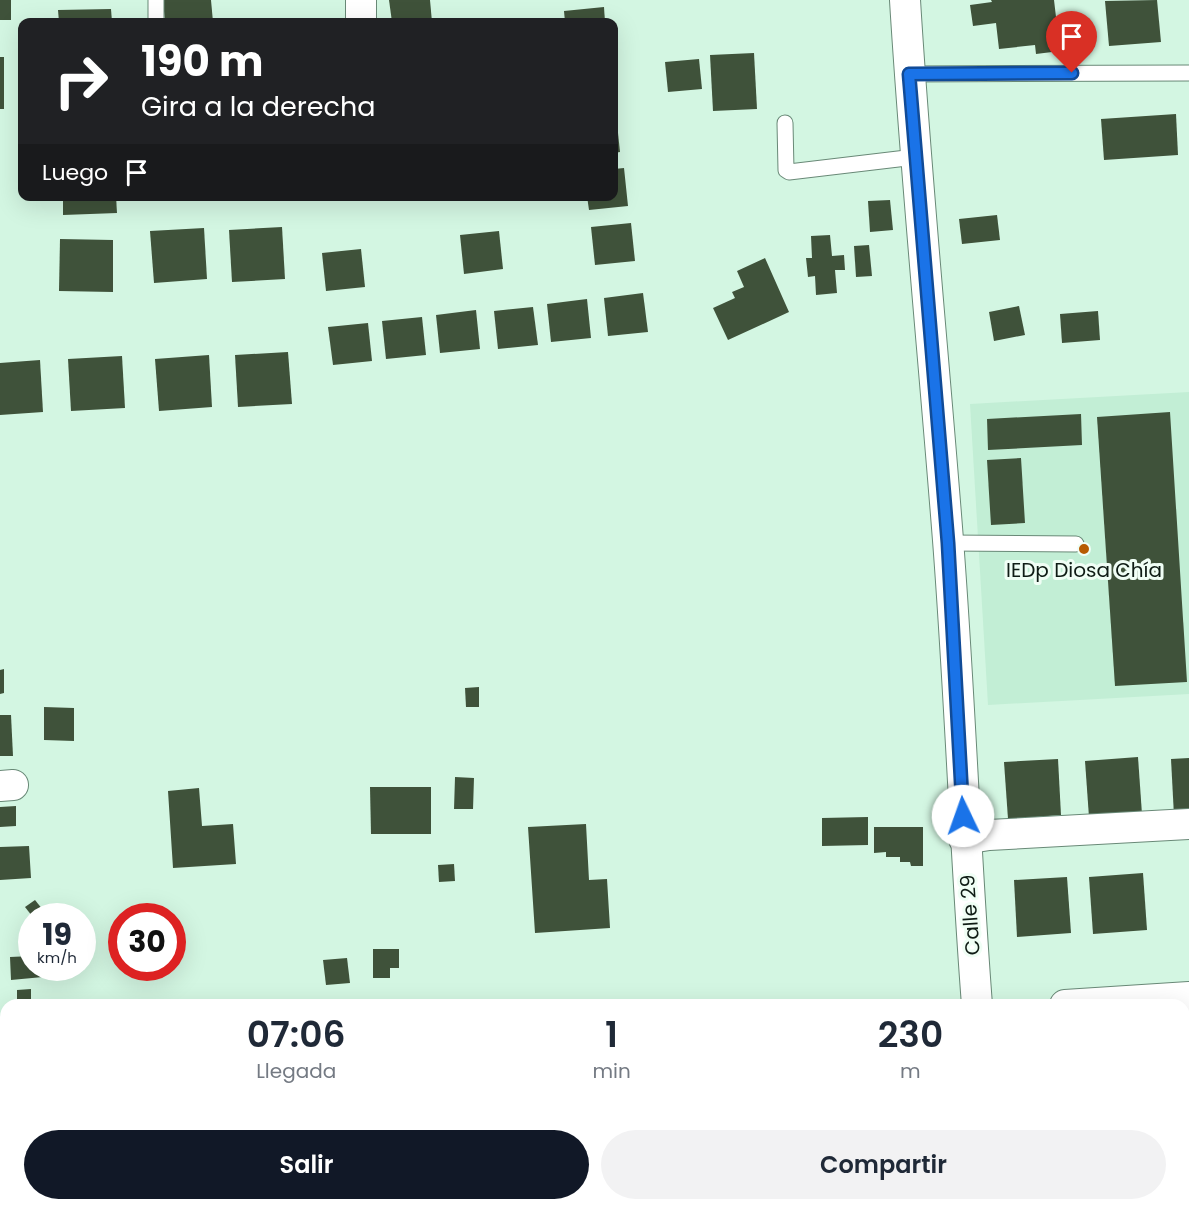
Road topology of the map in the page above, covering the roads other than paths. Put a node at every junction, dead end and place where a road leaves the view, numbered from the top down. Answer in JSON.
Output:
{"nodes":[{"id":1,"x":156,"y":0,"type":"edge"},
{"id":2,"x":905,"y":0,"type":"edge"},
{"id":3,"x":156,"y":18,"type":"edge"},
{"id":4,"x":1189,"y":73,"type":"edge"},
{"id":5,"x":909,"y":74,"type":"junction"},
{"id":6,"x":785,"y":123,"type":"dead end"},
{"id":7,"x":915,"y":157,"type":"junction"},
{"id":8,"x":948,"y":543,"type":"junction"},
{"id":9,"x":1076,"y":544,"type":"dead end"},
{"id":10,"x":1189,"y":824,"type":"edge"},
{"id":11,"x":964,"y":839,"type":"junction"},
{"id":12,"x":1189,"y":997,"type":"edge"},
{"id":13,"x":977,"y":999,"type":"edge"},
{"id":14,"x":1158,"y":999,"type":"edge"}],
"edges":[{"from":1,"to":3,"type":"lane"},
{"from":2,"to":5,"type":"street","name":"Calle 29"},
{"from":4,"to":5,"type":"lane"},
{"from":5,"to":7,"type":"street","name":"Calle 29"},
{"from":6,"to":7,"type":"lane"},
{"from":7,"to":8,"type":"street","name":"Calle 29"},
{"from":8,"to":9,"type":"lane"},
{"from":8,"to":11,"type":"street","name":"Calle 29"},
{"from":10,"to":11,"type":"street"},
{"from":11,"to":13,"type":"street","name":"Calle 29"},
{"from":12,"to":14,"type":"street"}]}
